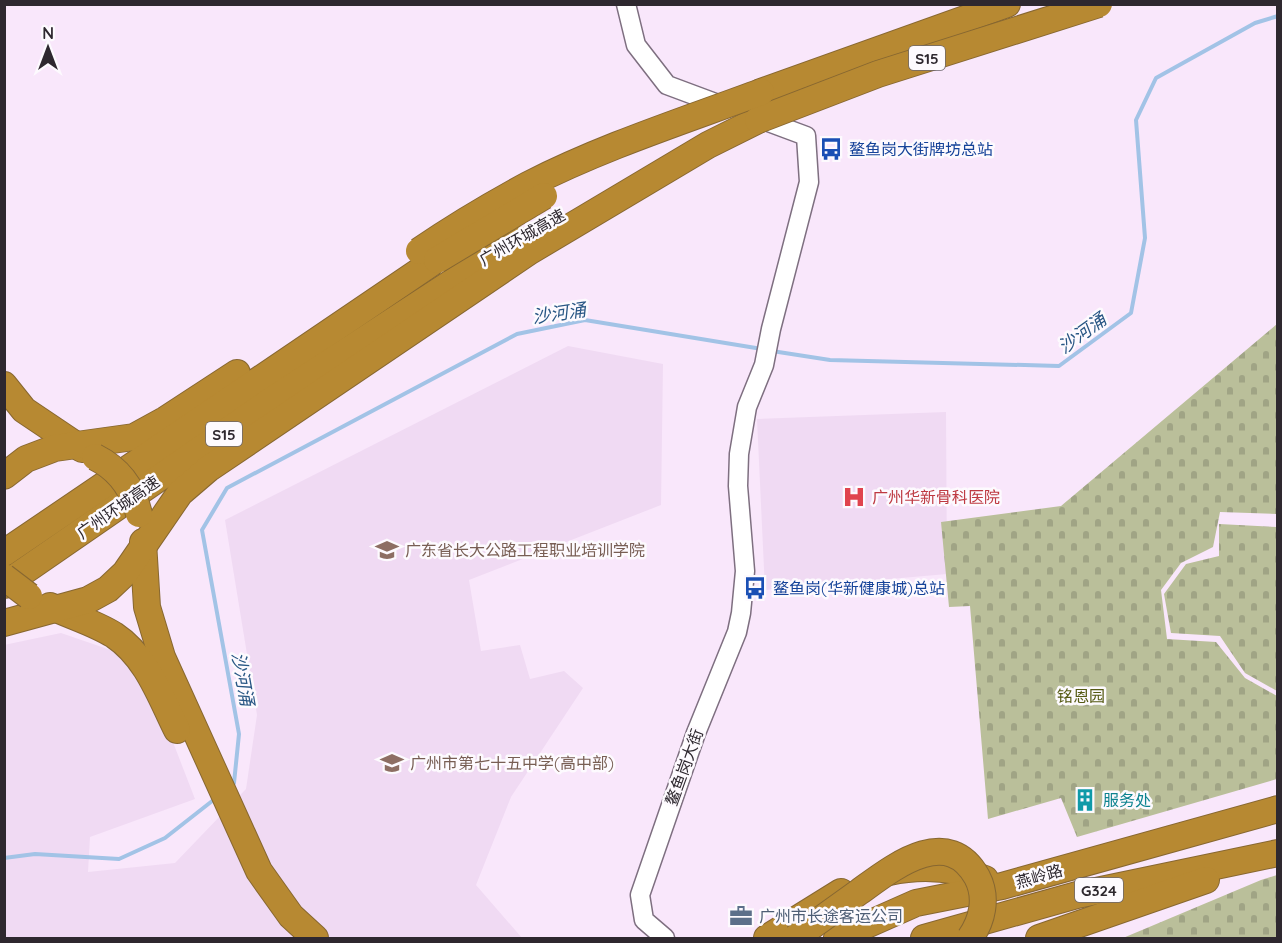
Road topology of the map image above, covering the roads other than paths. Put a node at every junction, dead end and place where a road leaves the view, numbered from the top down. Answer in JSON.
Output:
{"nodes":[{"id":1,"x":626,"y":4,"type":"edge"},
{"id":2,"x":1008,"y":4,"type":"edge"},
{"id":3,"x":1099,"y":4,"type":"edge"},
{"id":4,"x":761,"y":92,"type":"junction"},
{"id":5,"x":758,"y":120,"type":"junction"},
{"id":6,"x":4,"y":385,"type":"edge"},
{"id":7,"x":91,"y":448,"type":"junction"},
{"id":8,"x":4,"y":476,"type":"edge"},
{"id":9,"x":169,"y":509,"type":"junction"},
{"id":10,"x":139,"y":514,"type":"junction"},
{"id":11,"x":144,"y":546,"type":"junction"},
{"id":12,"x":4,"y":553,"type":"edge"},
{"id":13,"x":125,"y":573,"type":"junction"},
{"id":14,"x":4,"y":577,"type":"edge"},
{"id":15,"x":4,"y":585,"type":"edge"},
{"id":16,"x":64,"y":606,"type":"junction"},
{"id":17,"x":147,"y":607,"type":"junction"},
{"id":18,"x":5,"y":622,"type":"edge"},
{"id":19,"x":112,"y":634,"type":"junction"},
{"id":20,"x":1278,"y":808,"type":"edge"},
{"id":21,"x":1278,"y":854,"type":"edge"},
{"id":22,"x":1002,"y":886,"type":"junction"},
{"id":23,"x":296,"y":939,"type":"edge"},
{"id":24,"x":315,"y":939,"type":"edge"},
{"id":25,"x":665,"y":939,"type":"edge"},
{"id":26,"x":767,"y":939,"type":"edge"},
{"id":27,"x":795,"y":939,"type":"edge"},
{"id":28,"x":837,"y":939,"type":"edge"},
{"id":29,"x":924,"y":939,"type":"edge"},
{"id":30,"x":970,"y":939,"type":"edge"},
{"id":31,"x":1039,"y":939,"type":"edge"}],
"edges":[{"from":1,"to":25,"type":"street","name":"鳌鱼岗大街"},
{"from":2,"to":4,"type":"highway","name":"广州环城高速","number":"S15"},
{"from":3,"to":5,"type":"highway","name":"广州环城高速","number":"S15","bridge":true},
{"from":4,"to":7,"type":"highway","bridge":true},
{"from":4,"to":12,"type":"highway","name":"广州环城高速","number":"S15","bridge":true},
{"from":5,"to":9,"type":"highway"},
{"from":5,"to":15,"type":"highway","name":"广州环城高速","number":"S15"},
{"from":6,"to":7,"type":"highway"},
{"from":7,"to":8,"type":"highway"},
{"from":7,"to":10,"type":"highway","bridge":true},
{"from":9,"to":11,"type":"highway"},
{"from":9,"to":17,"type":"highway"},
{"from":10,"to":11,"type":"highway"},
{"from":10,"to":13,"type":"highway"},
{"from":11,"to":13,"type":"highway"},
{"from":11,"to":17,"type":"highway"},
{"from":13,"to":16,"type":"highway"},
{"from":14,"to":16,"type":"highway","bridge":true},
{"from":16,"to":18,"type":"highway"},
{"from":16,"to":19,"type":"highway"},
{"from":17,"to":24,"type":"highway"},
{"from":18,"to":19,"type":"highway"},
{"from":19,"to":23,"type":"highway"},
{"from":20,"to":22,"type":"highway","name":"燕岭路","number":"G324"},
{"from":21,"to":29,"type":"highway","name":"燕岭路","number":"G324"},
{"from":21,"to":31,"type":"highway"},
{"from":22,"to":26,"type":"highway"},
{"from":22,"to":28,"type":"highway","name":"燕岭路","number":"G324"},
{"from":27,"to":30,"type":"highway","bridge":true}]}
